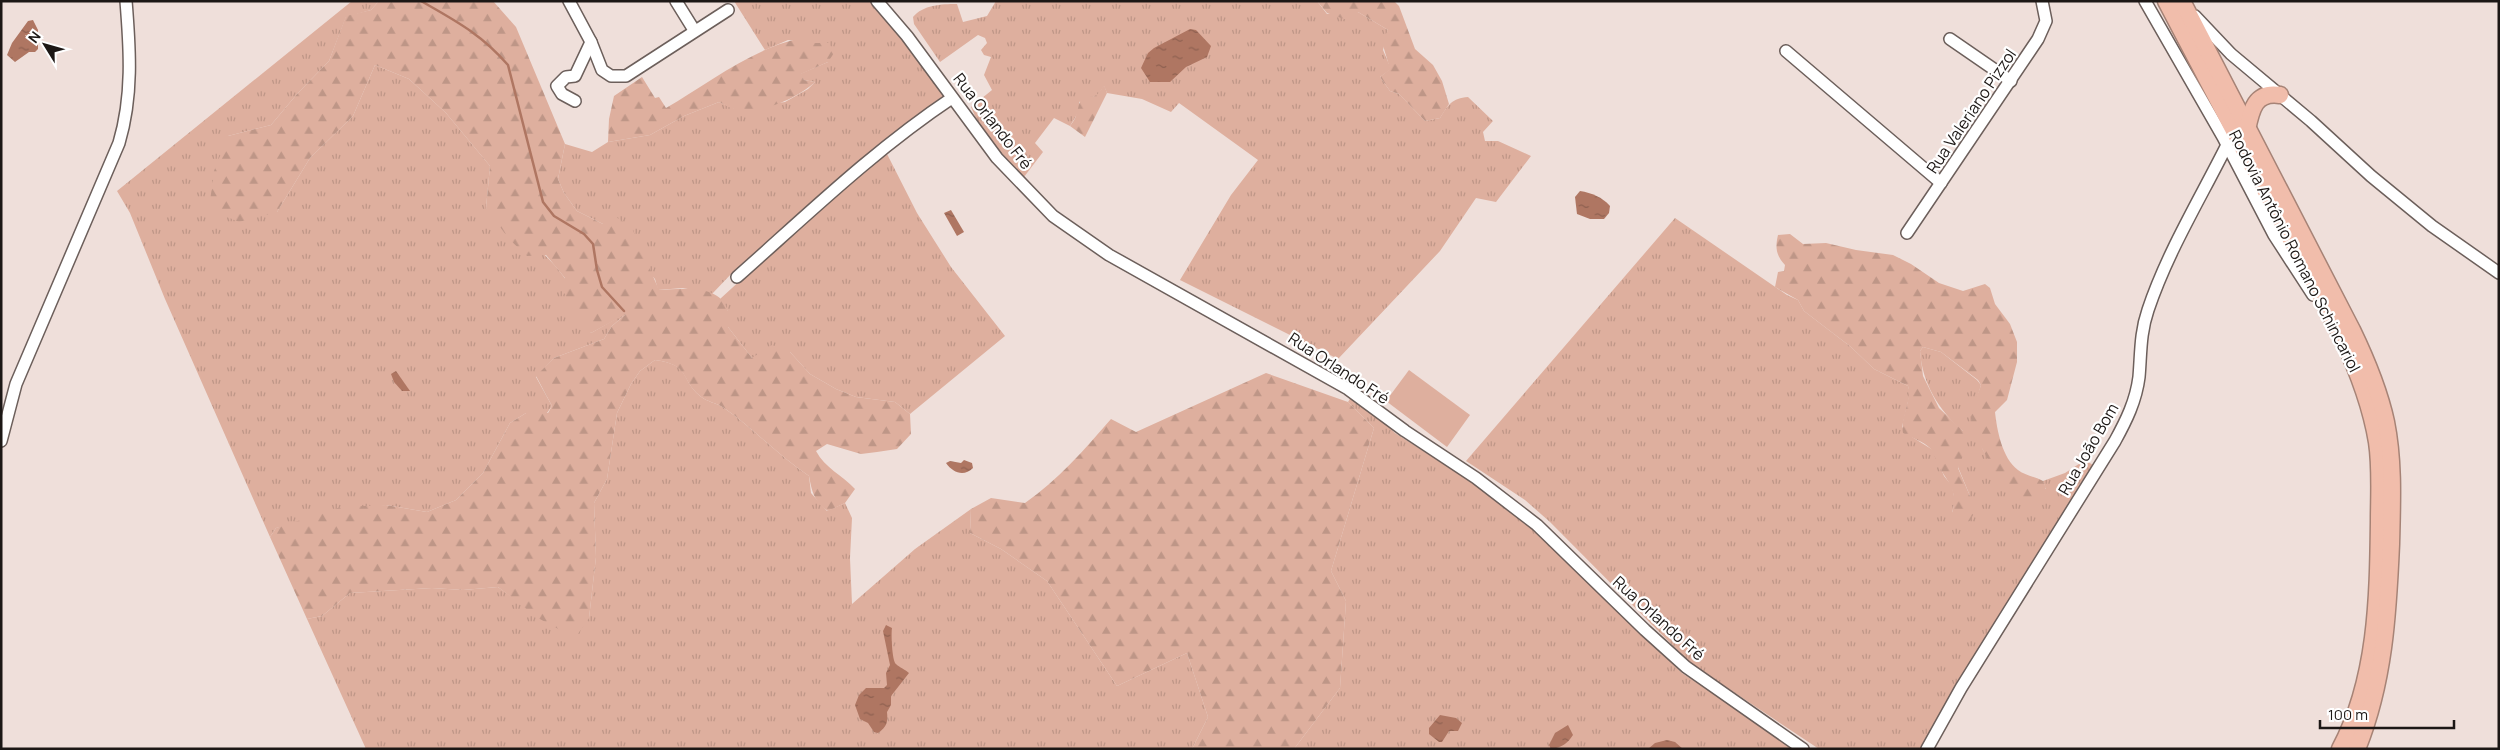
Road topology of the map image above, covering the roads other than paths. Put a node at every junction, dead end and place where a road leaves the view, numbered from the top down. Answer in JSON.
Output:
{"nodes":[{"id":1,"x":126,"y":1,"type":"edge"},
{"id":2,"x":569,"y":1,"type":"edge"},
{"id":3,"x":676,"y":1,"type":"edge"},
{"id":4,"x":877,"y":1,"type":"edge"},
{"id":5,"x":2042,"y":1,"type":"edge"},
{"id":6,"x":2145,"y":1,"type":"edge"},
{"id":7,"x":2166,"y":1,"type":"edge"},
{"id":8,"x":2183,"y":3,"type":"edge"},
{"id":9,"x":728,"y":10,"type":"dead end"},
{"id":10,"x":694,"y":30,"type":"junction"},
{"id":11,"x":1950,"y":40,"type":"dead end"},
{"id":12,"x":591,"y":42,"type":"junction"},
{"id":13,"x":1786,"y":51,"type":"dead end"},
{"id":14,"x":2011,"y":81,"type":"junction"},
{"id":15,"x":2280,"y":95,"type":"junction"},
{"id":16,"x":952,"y":98,"type":"junction"},
{"id":17,"x":575,"y":101,"type":"dead end"},
{"id":18,"x":2247,"y":130,"type":"junction"},
{"id":19,"x":2227,"y":145,"type":"junction"},
{"id":20,"x":1941,"y":184,"type":"junction"},
{"id":21,"x":1907,"y":233,"type":"dead end"},
{"id":22,"x":2499,"y":273,"type":"edge"},
{"id":23,"x":736,"y":277,"type":"dead end"},
{"id":24,"x":2341,"y":335,"type":"junction"},
{"id":25,"x":1,"y":441,"type":"edge"},
{"id":26,"x":1803,"y":749,"type":"edge"},
{"id":27,"x":1926,"y":749,"type":"edge"},
{"id":28,"x":2340,"y":749,"type":"edge"},
{"id":29,"x":2357,"y":749,"type":"edge"}],
"edges":[{"from":1,"to":25,"type":"street"},
{"from":2,"to":12,"type":"street"},
{"from":3,"to":10,"type":"street"},
{"from":4,"to":16,"type":"street","name":"Rua Orlando Fré"},
{"from":5,"to":14,"type":"street","name":"Rua Valeriano Pizzol"},
{"from":6,"to":19,"type":"street"},
{"from":7,"to":24,"type":"highway","name":"Rodovia Antônio Romano Schincariol"},
{"from":8,"to":15,"type":"street"},
{"from":8,"to":18,"type":"highway","name":"Rodovia Antônio Romano Schincariol"},
{"from":9,"to":10,"type":"street"},
{"from":10,"to":12,"type":"street"},
{"from":11,"to":14,"type":"street"},
{"from":12,"to":17,"type":"street"},
{"from":13,"to":20,"type":"street"},
{"from":14,"to":20,"type":"street","name":"Rua Valeriano Pizzol"},
{"from":15,"to":18,"type":"highway"},
{"from":15,"to":22,"type":"street"},
{"from":16,"to":23,"type":"street"},
{"from":16,"to":26,"type":"street","name":"Rua Orlando Fré"},
{"from":18,"to":29,"type":"highway","name":"Rodovia Antônio Romano Schincariol"},
{"from":19,"to":24,"type":"street"},
{"from":19,"to":27,"type":"street","name":"Rua João Bom"},
{"from":20,"to":21,"type":"street","name":"Rua Valeriano Pizzol"},
{"from":24,"to":28,"type":"highway","name":"Rodovia Antônio Romano Schincariol"}]}
